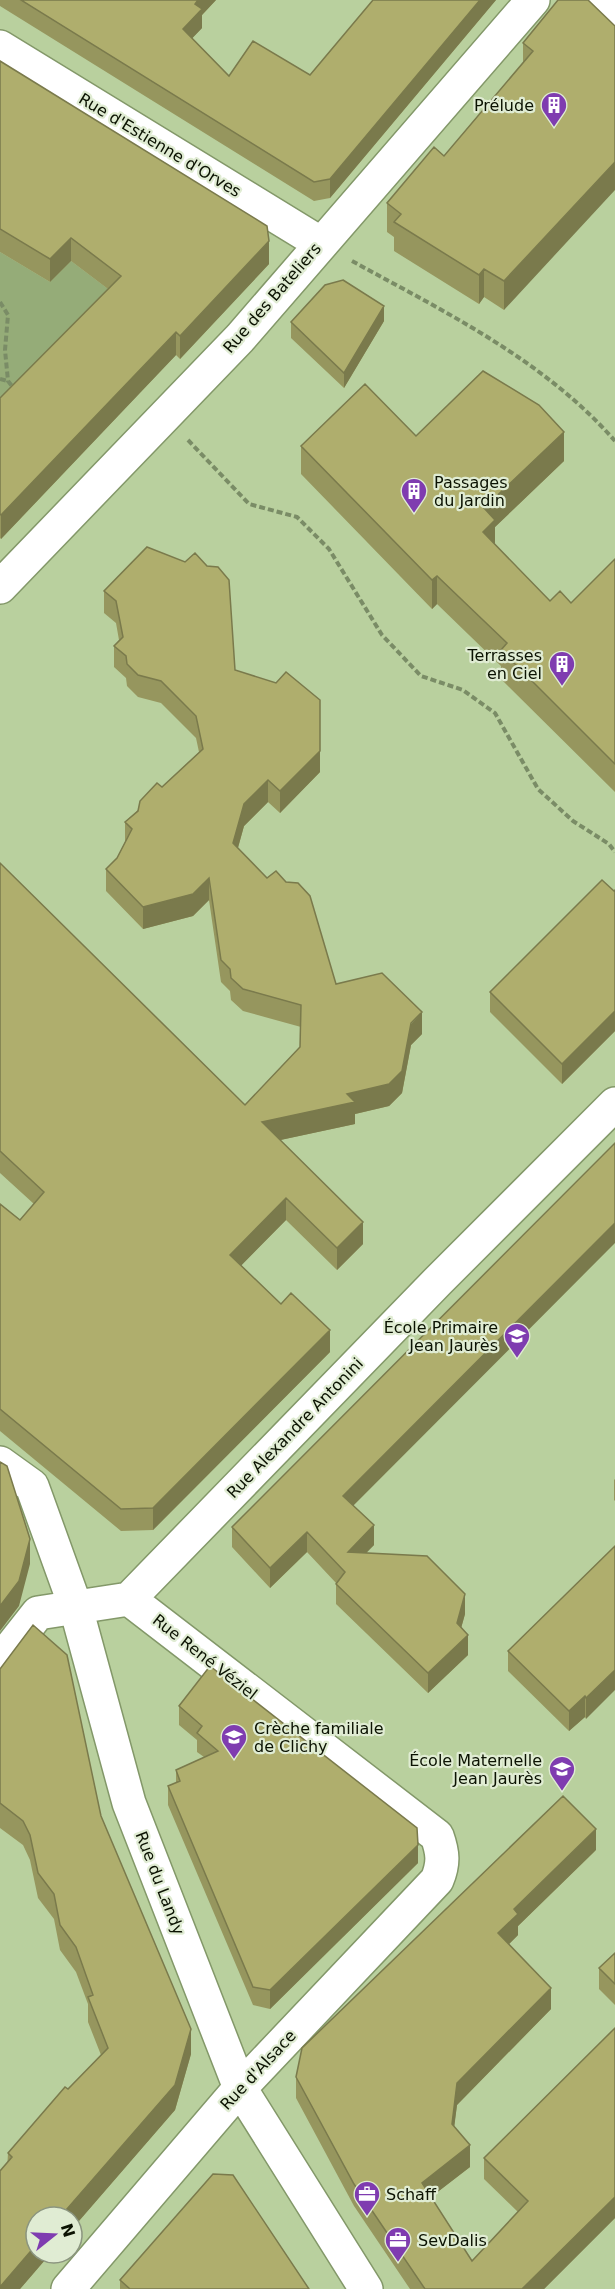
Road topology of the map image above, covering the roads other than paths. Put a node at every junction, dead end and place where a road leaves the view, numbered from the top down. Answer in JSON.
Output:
{"nodes":[{"id":1,"x":533,"y":0,"type":"edge"},
{"id":2,"x":605,"y":0,"type":"edge"},
{"id":3,"x":615,"y":10,"type":"edge"},
{"id":4,"x":0,"y":47,"type":"edge"},
{"id":5,"x":320,"y":243,"type":"junction"},
{"id":6,"x":0,"y":587,"type":"edge"},
{"id":7,"x":615,"y":1104,"type":"edge"},
{"id":8,"x":0,"y":1463,"type":"edge"},
{"id":9,"x":129,"y":1599,"type":"junction"},
{"id":10,"x":76,"y":1608,"type":"junction"},
{"id":11,"x":0,"y":1661,"type":"edge"},
{"id":12,"x":443,"y":1853,"type":"joint"},
{"id":13,"x":240,"y":2088,"type":"junction"},
{"id":14,"x":68,"y":2289,"type":"edge"},
{"id":15,"x":366,"y":2289,"type":"edge"}],
"edges":[{"from":1,"to":5,"type":"street","name":"Rue des Bateliers"},
{"from":2,"to":3,"type":"street"},
{"from":4,"to":5,"type":"street","name":"Rue d'Estienne d'Orves"},
{"from":5,"to":6,"type":"street","name":"Rue des Bateliers"},
{"from":7,"to":9,"type":"street","name":"Rue Alexandre Antonini"},
{"from":8,"to":10,"type":"street","name":"Rue du Landy"},
{"from":9,"to":10,"type":"street"},
{"from":9,"to":12,"type":"street","name":"Rue René Véziel"},
{"from":10,"to":11,"type":"street"},
{"from":10,"to":13,"type":"street","name":"Rue du Landy"},
{"from":12,"to":13,"type":"street","name":"Rue d'Alsace"},
{"from":13,"to":14,"type":"street","name":"Rue d'Alsace"},
{"from":13,"to":15,"type":"street","name":"Rue du Landy"}]}
